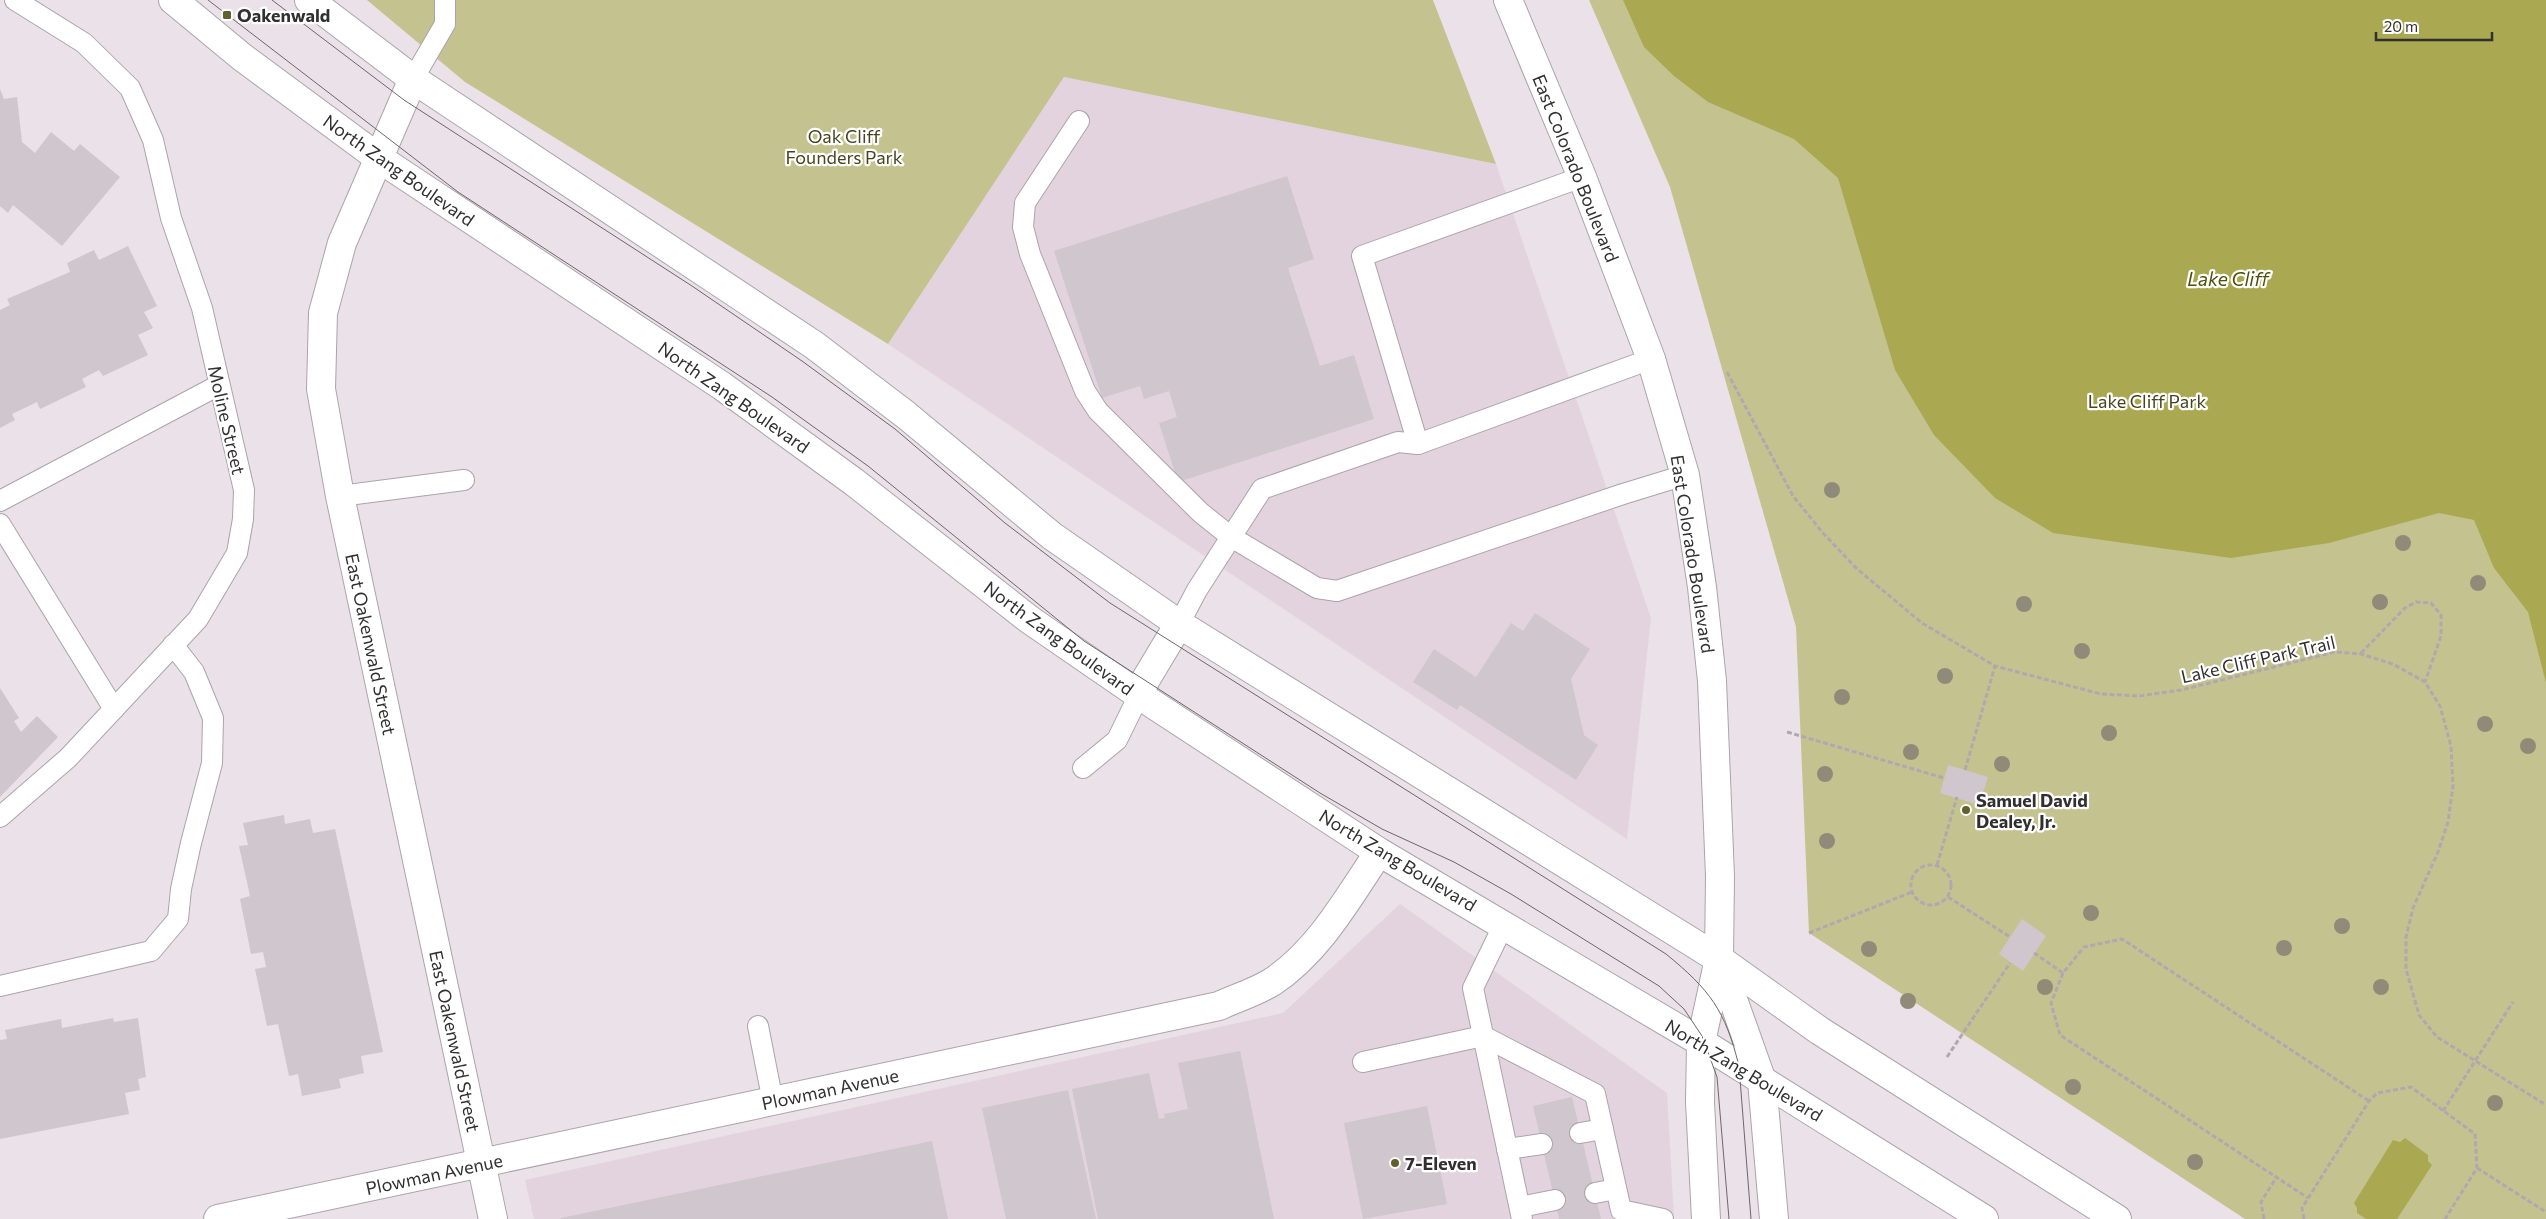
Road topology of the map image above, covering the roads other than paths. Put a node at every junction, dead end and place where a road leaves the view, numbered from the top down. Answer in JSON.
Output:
{"nodes":[{"id":1,"x":15,"y":0,"type":"edge"},
{"id":2,"x":173,"y":0,"type":"edge"},
{"id":3,"x":309,"y":0,"type":"edge"},
{"id":4,"x":444,"y":0,"type":"edge"},
{"id":5,"x":1508,"y":0,"type":"edge"},
{"id":6,"x":413,"y":79,"type":"junction"},
{"id":7,"x":1079,"y":121,"type":"dead end"},
{"id":8,"x":380,"y":160,"type":"junction"},
{"id":9,"x":1582,"y":176,"type":"junction"},
{"id":10,"x":1651,"y":359,"type":"junction"},
{"id":11,"x":219,"y":385,"type":"junction"},
{"id":12,"x":1418,"y":444,"type":"junction"},
{"id":13,"x":1685,"y":475,"type":"junction"},
{"id":14,"x":464,"y":480,"type":"dead end"},
{"id":15,"x":340,"y":496,"type":"junction"},
{"id":16,"x":0,"y":501,"type":"edge"},
{"id":17,"x":0,"y":524,"type":"edge"},
{"id":18,"x":1231,"y":537,"type":"junction"},
{"id":19,"x":1179,"y":624,"type":"junction"},
{"id":20,"x":174,"y":645,"type":"junction"},
{"id":21,"x":1139,"y":695,"type":"junction"},
{"id":22,"x":114,"y":709,"type":"junction"},
{"id":23,"x":1083,"y":768,"type":"dead end"},
{"id":24,"x":0,"y":817,"type":"edge"},
{"id":25,"x":1379,"y":852,"type":"junction"},
{"id":26,"x":1504,"y":924,"type":"junction"},
{"id":27,"x":1719,"y":959,"type":"junction"},
{"id":28,"x":0,"y":986,"type":"edge"},
{"id":29,"x":758,"y":1026,"type":"dead end"},
{"id":30,"x":1483,"y":1036,"type":"junction"},
{"id":31,"x":1701,"y":1042,"type":"junction"},
{"id":32,"x":1363,"y":1062,"type":"dead end"},
{"id":33,"x":1762,"y":1081,"type":"junction"},
{"id":34,"x":773,"y":1102,"type":"junction"},
{"id":35,"x":1603,"y":1129,"type":"junction"},
{"id":36,"x":1580,"y":1133,"type":"dead end"},
{"id":37,"x":1542,"y":1144,"type":"dead end"},
{"id":38,"x":1507,"y":1149,"type":"junction"},
{"id":39,"x":481,"y":1164,"type":"junction"},
{"id":40,"x":1616,"y":1189,"type":"junction"},
{"id":41,"x":1595,"y":1193,"type":"dead end"},
{"id":42,"x":1555,"y":1200,"type":"dead end"},
{"id":43,"x":1521,"y":1213,"type":"edge"},
{"id":44,"x":1619,"y":1214,"type":"edge"},
{"id":45,"x":218,"y":1219,"type":"edge"},
{"id":46,"x":493,"y":1219,"type":"edge"},
{"id":47,"x":1663,"y":1219,"type":"edge"},
{"id":48,"x":1705,"y":1219,"type":"edge"},
{"id":49,"x":1774,"y":1219,"type":"edge"},
{"id":50,"x":1984,"y":1219,"type":"edge"},
{"id":51,"x":2117,"y":1219,"type":"edge"}],
"edges":[{"from":1,"to":11,"type":"lane","name":"Moline Street"},
{"from":2,"to":8,"type":"main road","name":"North Zang Boulevard"},
{"from":3,"to":6,"type":"main road"},
{"from":4,"to":6,"type":"lane"},
{"from":5,"to":9,"type":"main road","name":"East Colorado Boulevard"},
{"from":6,"to":8,"type":"main road","name":"East Oakenwald Street"},
{"from":6,"to":19,"type":"main road"},
{"from":7,"to":18,"type":"lane"},
{"from":8,"to":15,"type":"main road","name":"East Oakenwald Street"},
{"from":8,"to":21,"type":"main road","name":"North Zang Boulevard"},
{"from":9,"to":10,"type":"main road","name":"East Colorado Boulevard"},
{"from":9,"to":12,"type":"lane"},
{"from":10,"to":12,"type":"lane"},
{"from":10,"to":13,"type":"main road","name":"East Colorado Boulevard"},
{"from":11,"to":16,"type":"lane"},
{"from":11,"to":20,"type":"lane","name":"Moline Street"},
{"from":12,"to":18,"type":"lane"},
{"from":13,"to":18,"type":"lane"},
{"from":13,"to":27,"type":"main road","name":"East Colorado Boulevard"},
{"from":14,"to":15,"type":"lane"},
{"from":15,"to":39,"type":"main road","name":"East Oakenwald Street"},
{"from":17,"to":22,"type":"lane"},
{"from":18,"to":19,"type":"lane"},
{"from":19,"to":21,"type":"main road"},
{"from":19,"to":27,"type":"main road"},
{"from":20,"to":22,"type":"lane","name":"Moline Street"},
{"from":20,"to":28,"type":"lane"},
{"from":21,"to":23,"type":"lane"},
{"from":21,"to":25,"type":"main road","name":"North Zang Boulevard"},
{"from":22,"to":24,"type":"lane","name":"Moline Street"},
{"from":25,"to":26,"type":"main road","name":"North Zang Boulevard"},
{"from":25,"to":34,"type":"main road","name":"Plowman Avenue"},
{"from":26,"to":30,"type":"lane"},
{"from":26,"to":31,"type":"main road","name":"North Zang Boulevard"},
{"from":27,"to":31,"type":"main road","name":"East Colorado Boulevard"},
{"from":27,"to":33,"type":"main road","name":"East Colorado Boulevard"},
{"from":27,"to":51,"type":"main road"},
{"from":29,"to":34,"type":"lane"},
{"from":30,"to":32,"type":"lane"},
{"from":30,"to":35,"type":"lane"},
{"from":30,"to":38,"type":"lane"},
{"from":31,"to":33,"type":"main road","name":"North Zang Boulevard"},
{"from":31,"to":48,"type":"main road","name":"East Colorado Boulevard"},
{"from":33,"to":49,"type":"main road","name":"East Colorado Boulevard"},
{"from":33,"to":50,"type":"main road","name":"North Zang Boulevard"},
{"from":34,"to":39,"type":"main road","name":"Plowman Avenue"},
{"from":35,"to":36,"type":"lane"},
{"from":35,"to":40,"type":"lane"},
{"from":37,"to":38,"type":"lane"},
{"from":38,"to":43,"type":"lane"},
{"from":39,"to":45,"type":"main road","name":"Plowman Avenue"},
{"from":39,"to":46,"type":"main road","name":"East Oakenwald Street"},
{"from":40,"to":41,"type":"lane"},
{"from":40,"to":44,"type":"lane"},
{"from":42,"to":43,"type":"lane"},
{"from":44,"to":47,"type":"lane"}]}
